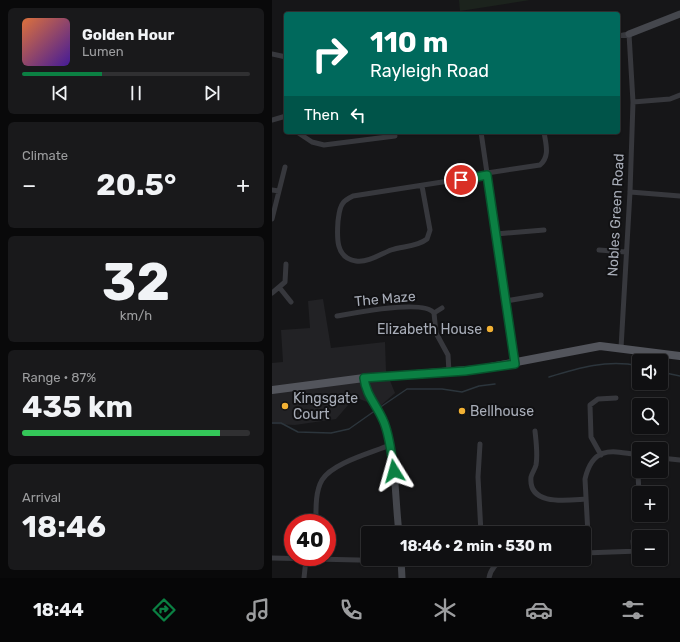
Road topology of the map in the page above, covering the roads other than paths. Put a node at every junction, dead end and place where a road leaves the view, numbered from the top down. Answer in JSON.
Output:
{"nodes":[{"id":1,"x":680,"y":14,"type":"edge"},
{"id":2,"x":629,"y":34,"type":"junction"},
{"id":3,"x":620,"y":36,"type":"edge"},
{"id":4,"x":272,"y":54,"type":"edge"},
{"id":5,"x":284,"y":57,"type":"edge"},
{"id":6,"x":680,"y":95,"type":"edge"},
{"id":7,"x":633,"y":102,"type":"junction"},
{"id":8,"x":284,"y":117,"type":"edge"},
{"id":9,"x":272,"y":120,"type":"edge"},
{"id":10,"x":300,"y":134,"type":"edge"},
{"id":11,"x":481,"y":134,"type":"edge"},
{"id":12,"x":544,"y":134,"type":"edge"},
{"id":13,"x":395,"y":136,"type":"dead end"},
{"id":14,"x":285,"y":167,"type":"dead end"},
{"id":15,"x":487,"y":174,"type":"junction"},
{"id":16,"x":422,"y":186,"type":"junction"},
{"id":17,"x":272,"y":190,"type":"edge"},
{"id":18,"x":279,"y":191,"type":"junction"},
{"id":19,"x":630,"y":192,"type":"junction"},
{"id":20,"x":680,"y":196,"type":"edge"},
{"id":21,"x":272,"y":218,"type":"edge"},
{"id":22,"x":544,"y":230,"type":"dead end"},
{"id":23,"x":496,"y":234,"type":"junction"},
{"id":24,"x":599,"y":250,"type":"dead end"},
{"id":25,"x":626,"y":252,"type":"junction"},
{"id":26,"x":286,"y":264,"type":"dead end"},
{"id":27,"x":279,"y":287,"type":"junction"},
{"id":28,"x":273,"y":292,"type":"edge"},
{"id":29,"x":541,"y":296,"type":"dead end"},
{"id":30,"x":506,"y":301,"type":"junction"},
{"id":31,"x":291,"y":302,"type":"dead end"},
{"id":32,"x":442,"y":308,"type":"dead end"},
{"id":33,"x":434,"y":313,"type":"junction"},
{"id":34,"x":337,"y":316,"type":"dead end"},
{"id":35,"x":621,"y":348,"type":"junction"},
{"id":36,"x":680,"y":356,"type":"edge"},
{"id":37,"x":515,"y":364,"type":"junction"},
{"id":38,"x":449,"y":372,"type":"junction"},
{"id":39,"x":364,"y":378,"type":"junction"},
{"id":40,"x":272,"y":390,"type":"edge"},
{"id":41,"x":616,"y":398,"type":"dead end"},
{"id":42,"x":535,"y":431,"type":"dead end"},
{"id":43,"x":480,"y":444,"type":"dead end"},
{"id":44,"x":390,"y":445,"type":"junction"},
{"id":45,"x":632,"y":454,"type":"edge"},
{"id":46,"x":600,"y":455,"type":"junction"},
{"id":47,"x":668,"y":459,"type":"edge"},
{"id":48,"x":680,"y":460,"type":"edge"},
{"id":49,"x":586,"y":499,"type":"junction"},
{"id":50,"x":316,"y":514,"type":"edge"},
{"id":51,"x":398,"y":526,"type":"edge"},
{"id":52,"x":481,"y":526,"type":"edge"},
{"id":53,"x":586,"y":526,"type":"edge"},
{"id":54,"x":632,"y":551,"type":"edge"},
{"id":55,"x":591,"y":553,"type":"edge"},
{"id":56,"x":272,"y":558,"type":"edge"},
{"id":57,"x":284,"y":558,"type":"edge"},
{"id":58,"x":336,"y":558,"type":"edge"},
{"id":59,"x":361,"y":559,"type":"edge"},
{"id":60,"x":305,"y":566,"type":"edge"},
{"id":61,"x":401,"y":566,"type":"edge"},
{"id":62,"x":495,"y":566,"type":"edge"},
{"id":63,"x":304,"y":578,"type":"edge"},
{"id":64,"x":402,"y":578,"type":"edge"},
{"id":65,"x":489,"y":578,"type":"edge"}],
"edges":[{"from":1,"to":2,"type":"street"},
{"from":2,"to":3,"type":"street"},
{"from":2,"to":7,"type":"street","name":"Nobles Green Road"},
{"from":4,"to":5,"type":"street"},
{"from":6,"to":7,"type":"street"},
{"from":7,"to":19,"type":"street","name":"Nobles Green Road"},
{"from":8,"to":9,"type":"street"},
{"from":10,"to":13,"type":"street"},
{"from":11,"to":15,"type":"street"},
{"from":12,"to":15,"type":"street"},
{"from":14,"to":18,"type":"street"},
{"from":15,"to":16,"type":"street"},
{"from":15,"to":23,"type":"street"},
{"from":16,"to":16,"type":"street"},
{"from":17,"to":18,"type":"street"},
{"from":18,"to":21,"type":"street"},
{"from":19,"to":20,"type":"street"},
{"from":19,"to":25,"type":"street","name":"Nobles Green Road"},
{"from":22,"to":23,"type":"street"},
{"from":23,"to":30,"type":"street"},
{"from":24,"to":25,"type":"street"},
{"from":25,"to":35,"type":"street","name":"Nobles Green Road"},
{"from":26,"to":27,"type":"street"},
{"from":27,"to":28,"type":"street"},
{"from":27,"to":31,"type":"street"},
{"from":29,"to":30,"type":"street"},
{"from":30,"to":37,"type":"street"},
{"from":32,"to":33,"type":"street","name":"The Maze"},
{"from":33,"to":34,"type":"street","name":"The Maze"},
{"from":33,"to":38,"type":"street","name":"The Maze"},
{"from":35,"to":36,"type":"main road"},
{"from":35,"to":37,"type":"main road"},
{"from":37,"to":38,"type":"main road"},
{"from":38,"to":39,"type":"main road"},
{"from":39,"to":40,"type":"main road"},
{"from":39,"to":44,"type":"street"},
{"from":41,"to":46,"type":"street"},
{"from":42,"to":49,"type":"street"},
{"from":43,"to":52,"type":"street"},
{"from":44,"to":50,"type":"street"},
{"from":44,"to":51,"type":"street"},
{"from":45,"to":46,"type":"street"},
{"from":46,"to":49,"type":"street"},
{"from":47,"to":48,"type":"street"},
{"from":49,"to":53,"type":"street"},
{"from":54,"to":55,"type":"street"},
{"from":56,"to":57,"type":"street"},
{"from":58,"to":59,"type":"street"},
{"from":60,"to":63,"type":"street"},
{"from":61,"to":64,"type":"street"},
{"from":62,"to":65,"type":"street"}]}
